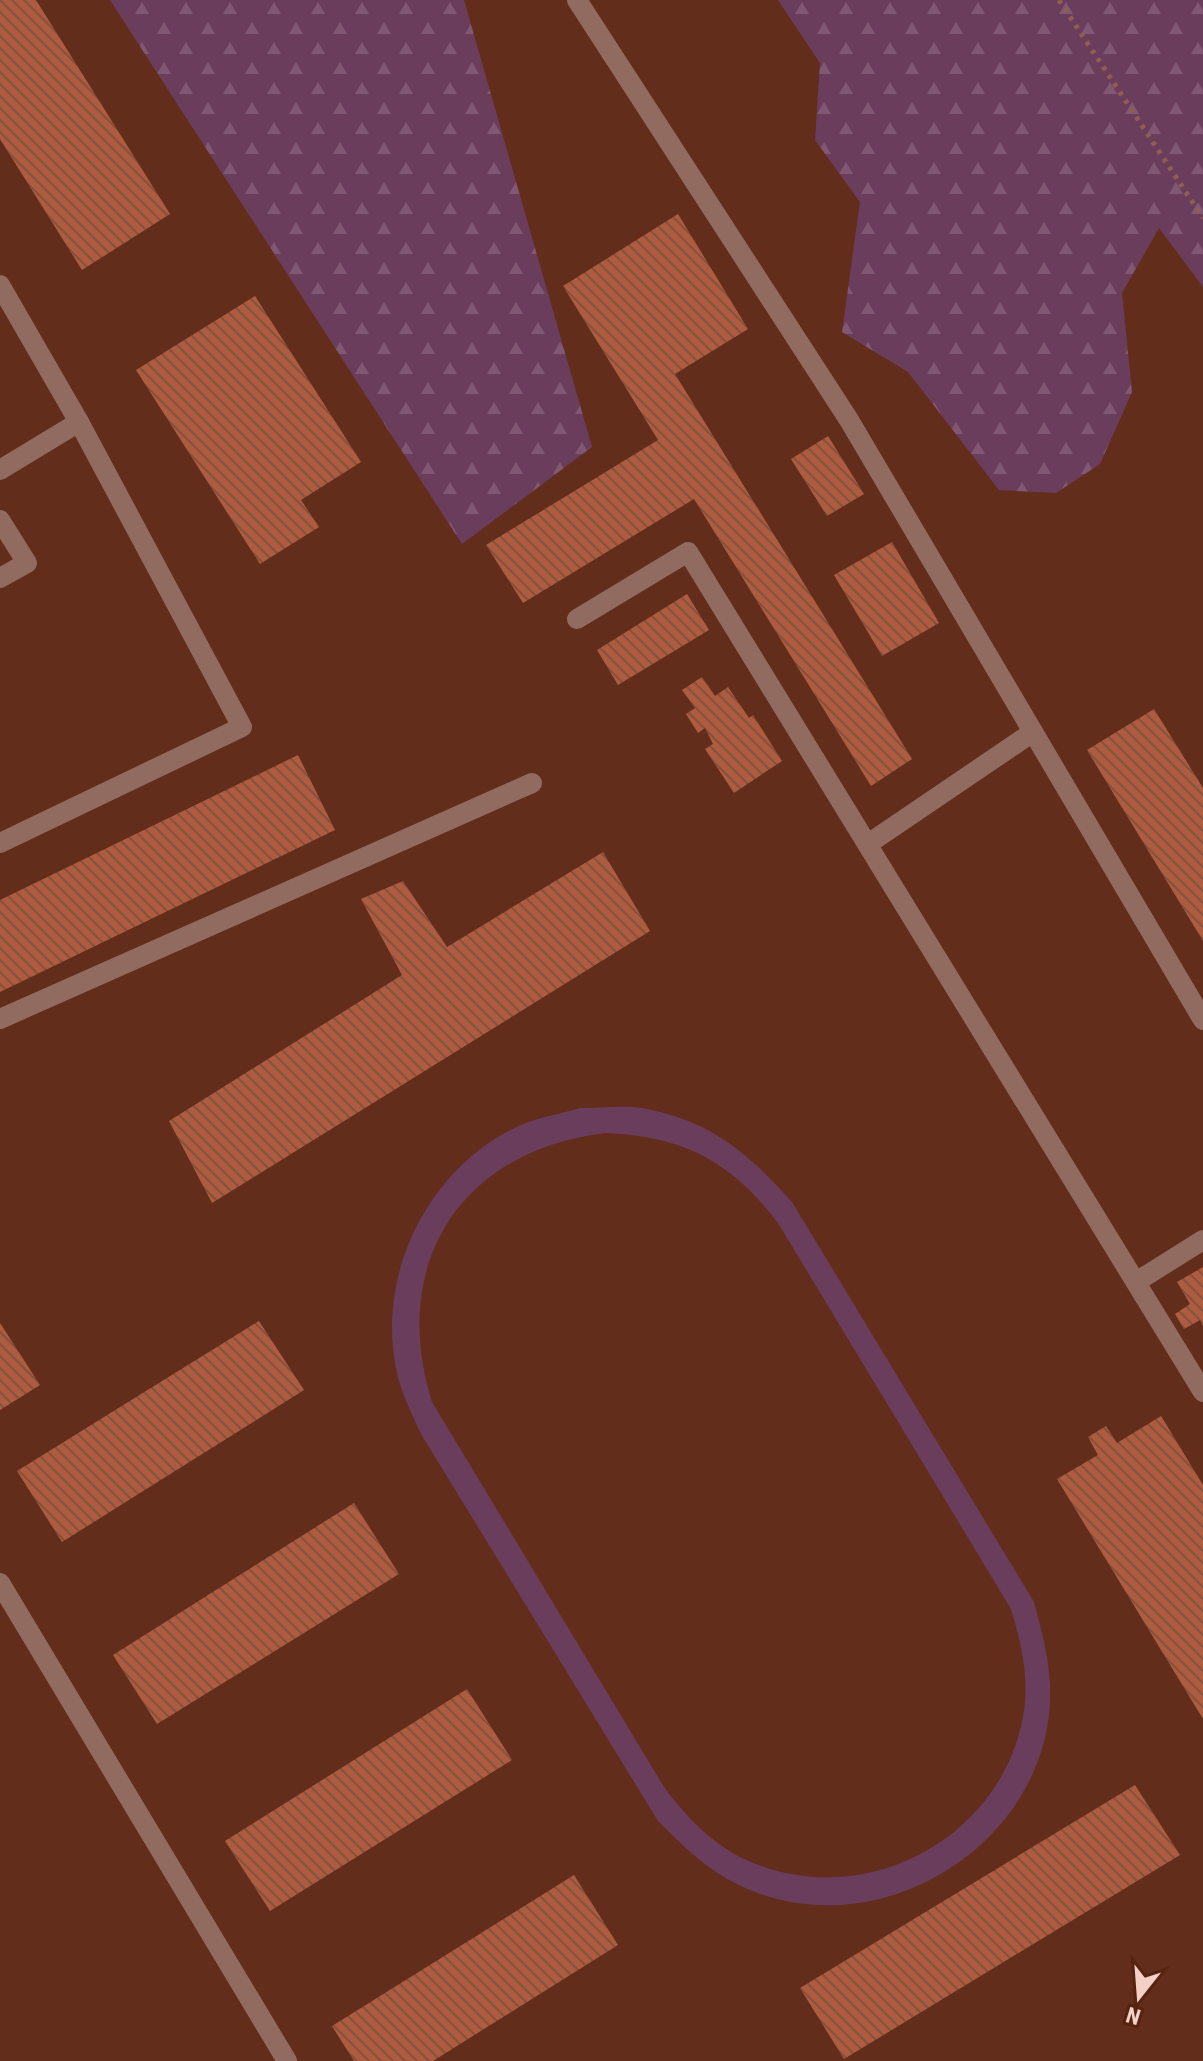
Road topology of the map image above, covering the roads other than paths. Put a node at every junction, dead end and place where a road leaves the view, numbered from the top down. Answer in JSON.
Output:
{"nodes":[{"id":1,"x":577,"y":0,"type":"edge"},
{"id":2,"x":0,"y":285,"type":"edge"},
{"id":3,"x":79,"y":422,"type":"junction"},
{"id":4,"x":0,"y":470,"type":"edge"},
{"id":5,"x":0,"y":520,"type":"edge"},
{"id":6,"x":0,"y":578,"type":"edge"},
{"id":7,"x":577,"y":619,"type":"dead end"},
{"id":8,"x":1033,"y":732,"type":"junction"},
{"id":9,"x":532,"y":783,"type":"dead end"},
{"id":10,"x":0,"y":843,"type":"edge"},
{"id":11,"x":868,"y":844,"type":"junction"},
{"id":12,"x":0,"y":1019,"type":"edge"},
{"id":13,"x":1203,"y":1020,"type":"edge"},
{"id":14,"x":1203,"y":1240,"type":"edge"},
{"id":15,"x":1136,"y":1282,"type":"junction"},
{"id":16,"x":1203,"y":1392,"type":"edge"},
{"id":17,"x":0,"y":1583,"type":"edge"},
{"id":18,"x":287,"y":2061,"type":"edge"}],
"edges":[{"from":1,"to":8,"type":"lane"},
{"from":2,"to":3,"type":"lane"},
{"from":3,"to":4,"type":"lane"},
{"from":3,"to":10,"type":"lane"},
{"from":5,"to":6,"type":"lane"},
{"from":7,"to":11,"type":"lane"},
{"from":8,"to":11,"type":"lane"},
{"from":8,"to":13,"type":"lane"},
{"from":9,"to":12,"type":"lane"},
{"from":11,"to":15,"type":"lane"},
{"from":14,"to":15,"type":"lane"},
{"from":15,"to":16,"type":"lane"},
{"from":17,"to":18,"type":"lane"}]}
